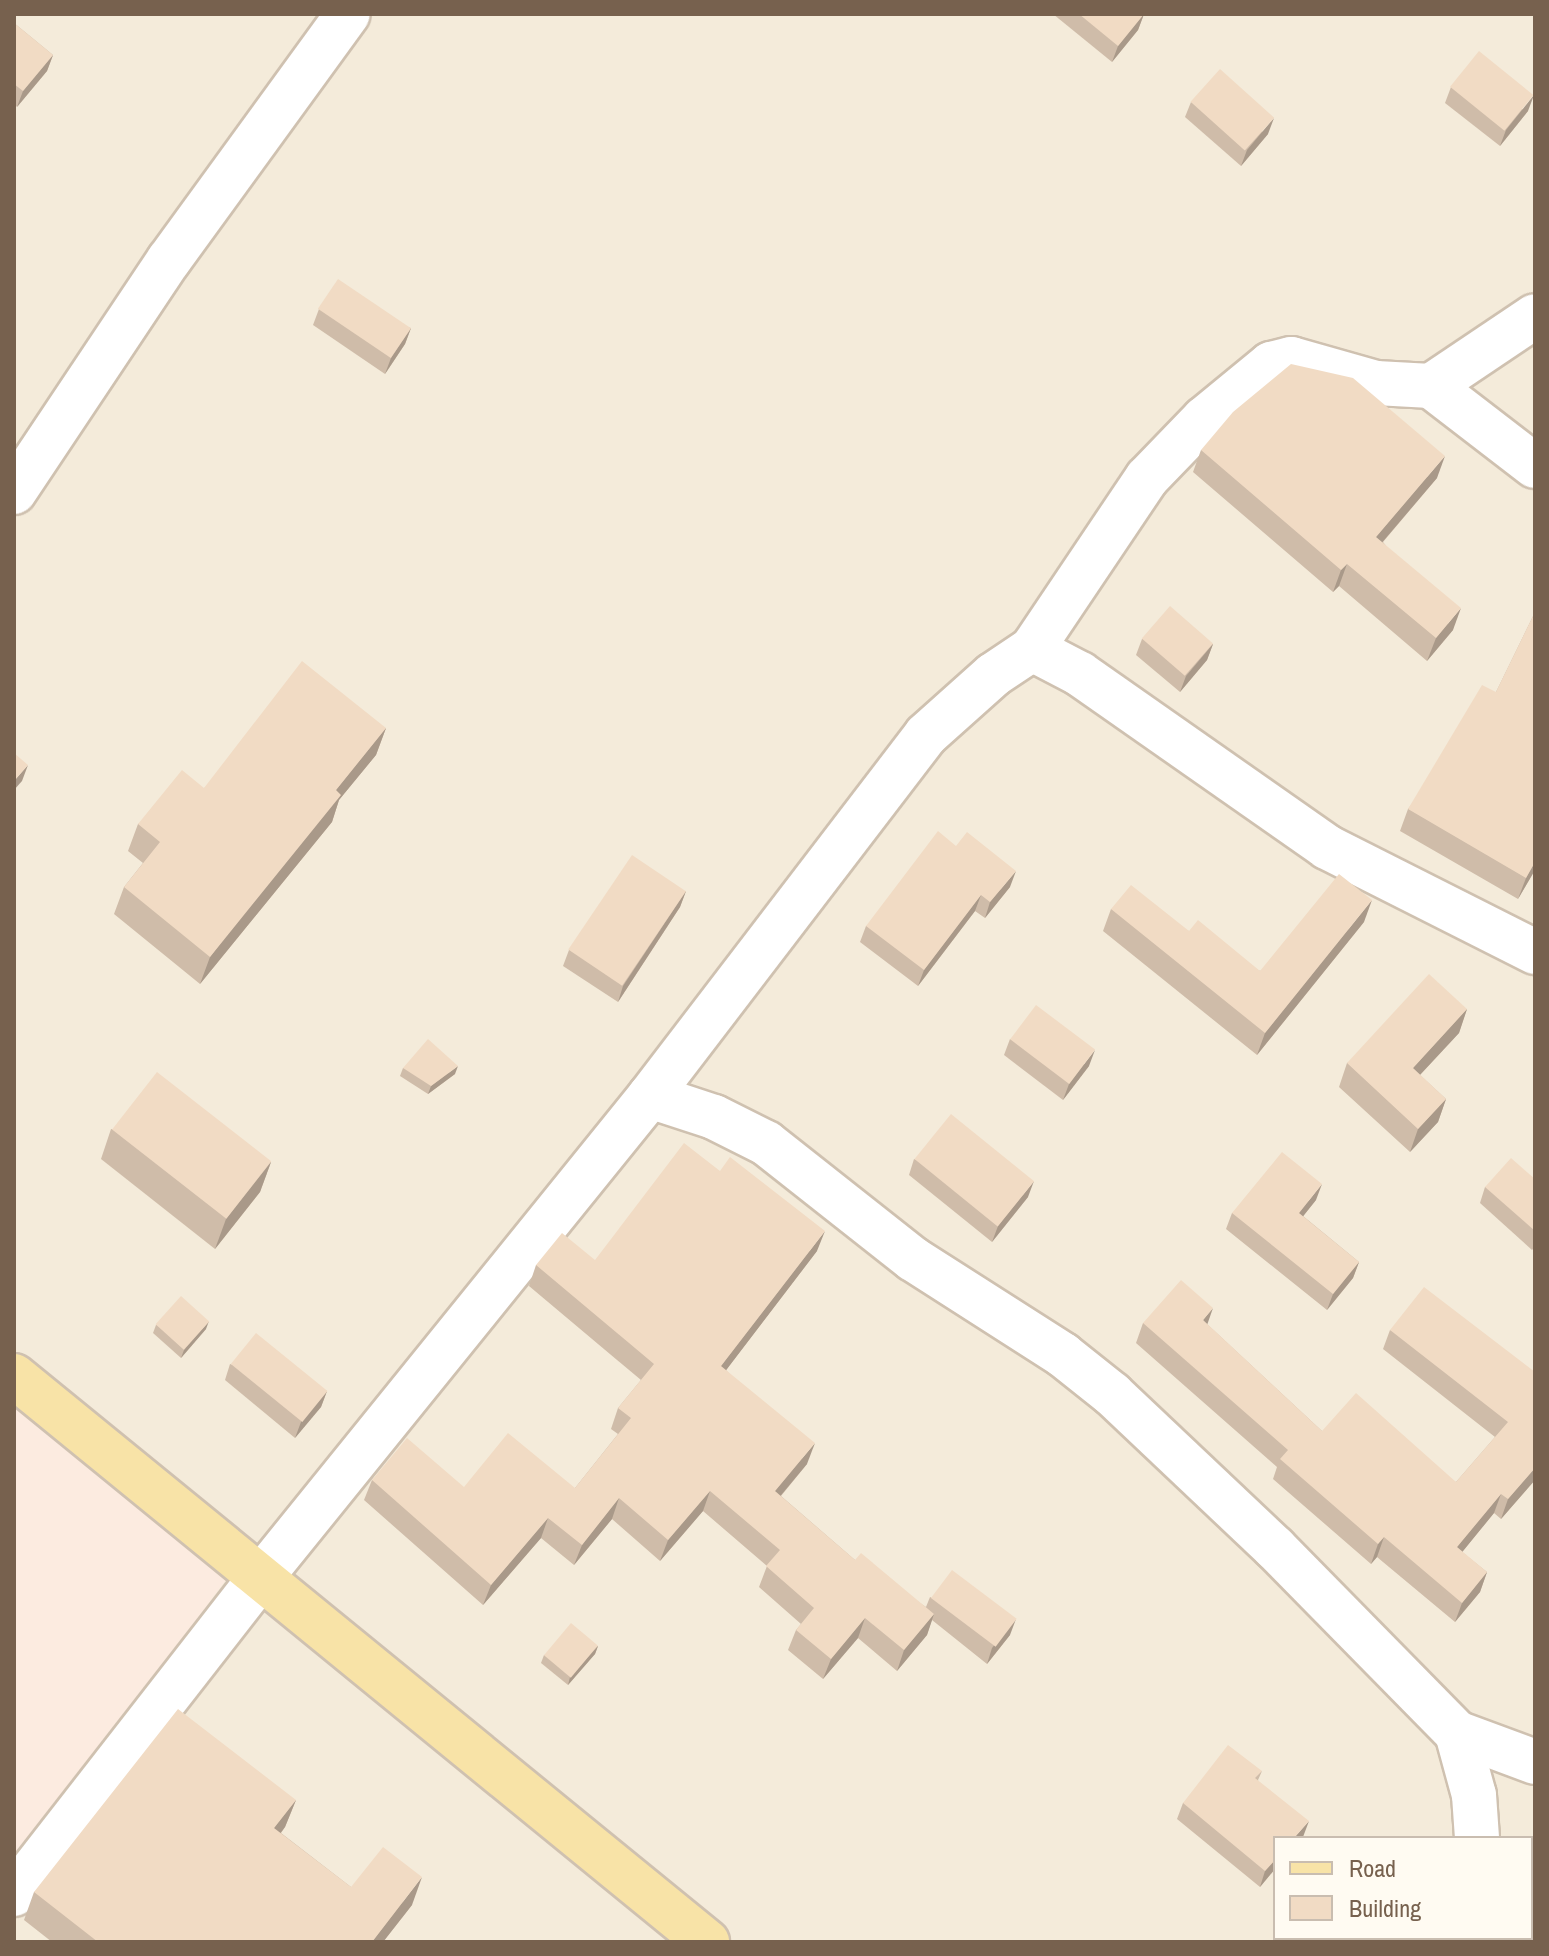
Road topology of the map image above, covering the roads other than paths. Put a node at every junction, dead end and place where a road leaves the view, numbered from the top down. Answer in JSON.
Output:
{"nodes":[{"id":1,"x":348,"y":14,"type":"edge"},
{"id":2,"x":1535,"y":316,"type":"edge"},
{"id":3,"x":1431,"y":386,"type":"junction"},
{"id":4,"x":1535,"y":466,"type":"edge"},
{"id":5,"x":14,"y":492,"type":"edge"},
{"id":6,"x":1032,"y":649,"type":"junction"},
{"id":7,"x":1535,"y":952,"type":"edge"},
{"id":8,"x":650,"y":1096,"type":"junction"},
{"id":9,"x":14,"y":1376,"type":"edge"},
{"id":10,"x":262,"y":1576,"type":"junction"},
{"id":11,"x":1457,"y":1733,"type":"junction"},
{"id":12,"x":1535,"y":1762,"type":"edge"},
{"id":13,"x":1477,"y":1836,"type":"edge"},
{"id":14,"x":14,"y":1894,"type":"edge"},
{"id":15,"x":707,"y":1942,"type":"edge"}],
"edges":[{"from":1,"to":5,"type":"street"},
{"from":2,"to":3,"type":"street"},
{"from":3,"to":4,"type":"street"},
{"from":3,"to":6,"type":"street"},
{"from":6,"to":7,"type":"street"},
{"from":6,"to":8,"type":"street"},
{"from":8,"to":10,"type":"street"},
{"from":8,"to":11,"type":"street"},
{"from":9,"to":10,"type":"main road"},
{"from":10,"to":14,"type":"street"},
{"from":10,"to":15,"type":"main road"},
{"from":11,"to":12,"type":"street"},
{"from":11,"to":13,"type":"street"}]}
